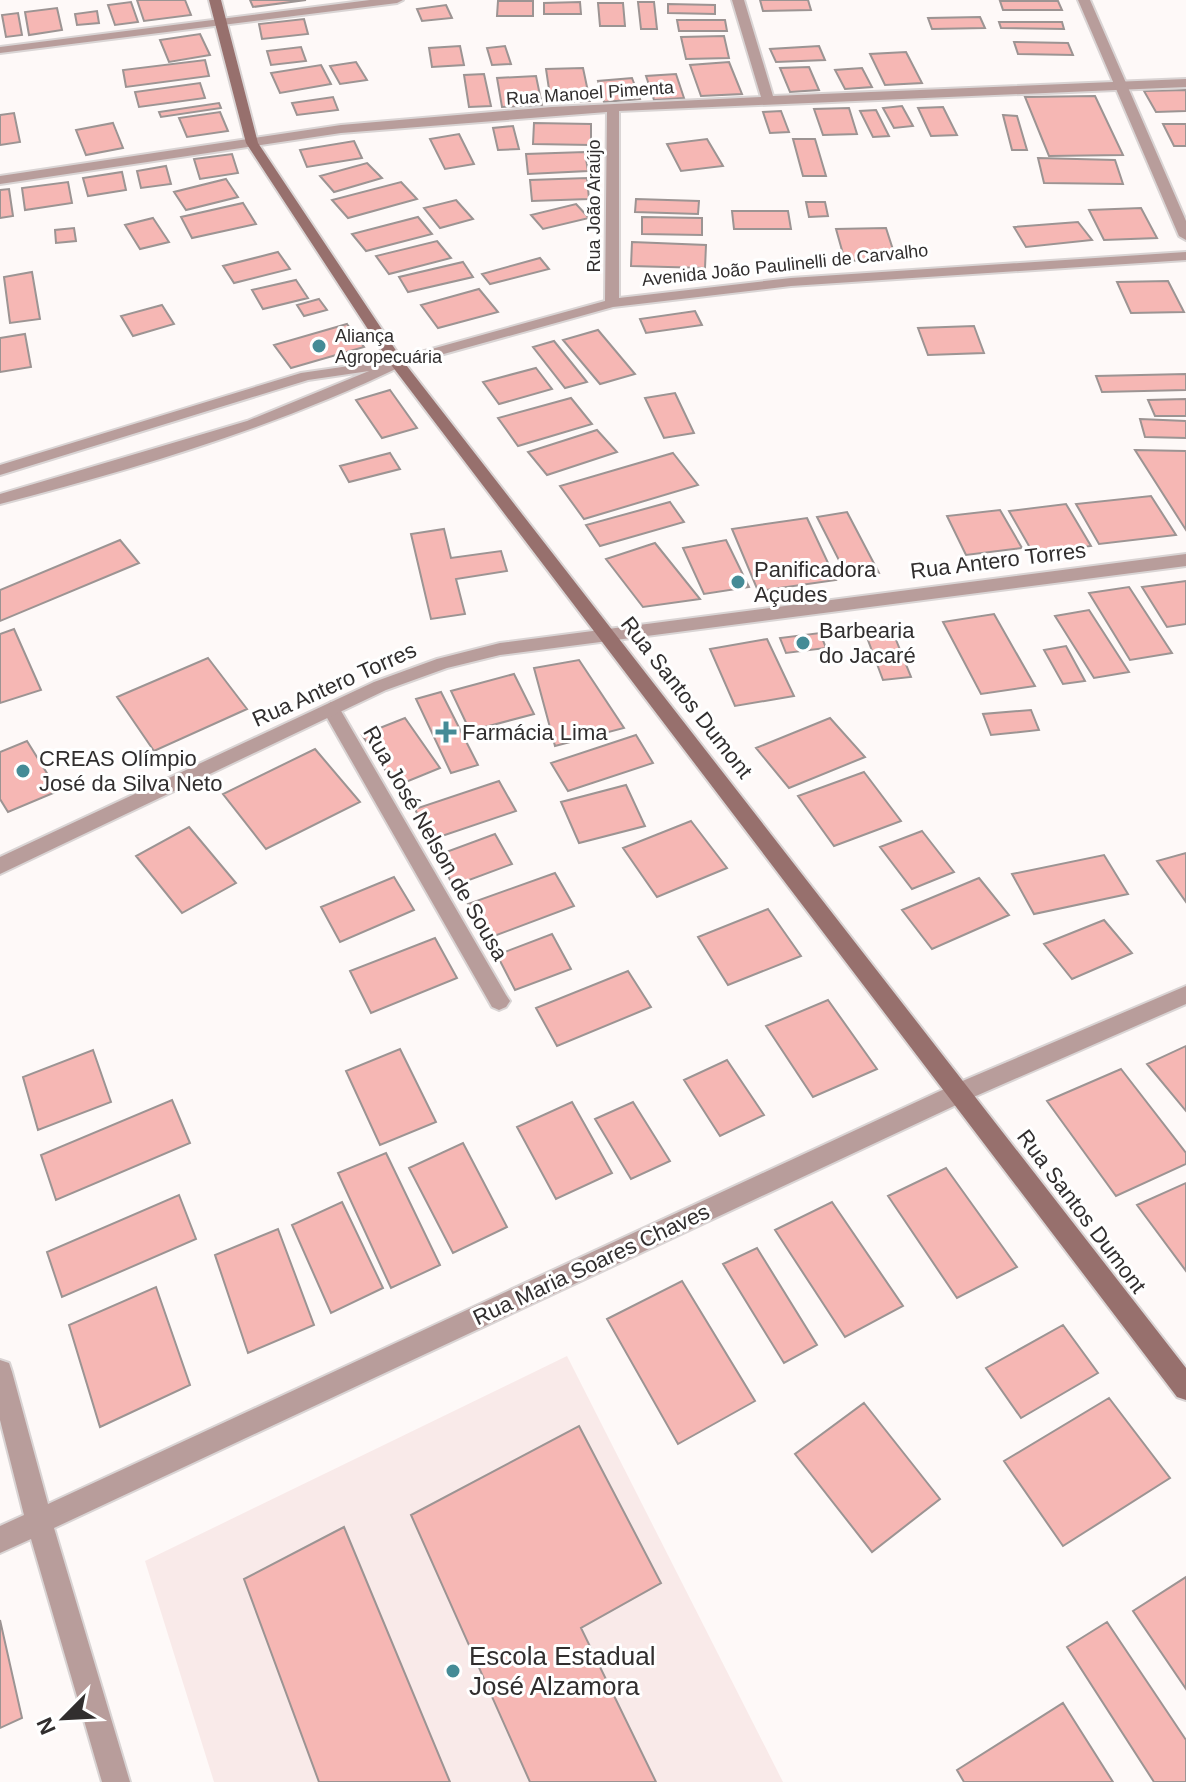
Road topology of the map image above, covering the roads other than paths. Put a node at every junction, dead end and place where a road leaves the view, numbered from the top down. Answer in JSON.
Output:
{"nodes":[{"id":1,"x":215,"y":0,"type":"edge"},
{"id":2,"x":397,"y":0,"type":"edge"},
{"id":3,"x":738,"y":0,"type":"edge"},
{"id":4,"x":1084,"y":0,"type":"edge"},
{"id":5,"x":221,"y":21,"type":"junction"},
{"id":6,"x":0,"y":50,"type":"edge"},
{"id":7,"x":1186,"y":83,"type":"edge"},
{"id":8,"x":1122,"y":87,"type":"junction"},
{"id":9,"x":768,"y":101,"type":"junction"},
{"id":10,"x":613,"y":110,"type":"junction"},
{"id":11,"x":252,"y":143,"type":"junction"},
{"id":12,"x":0,"y":180,"type":"edge"},
{"id":13,"x":1186,"y":236,"type":"edge"},
{"id":14,"x":1186,"y":256,"type":"edge"},
{"id":15,"x":612,"y":303,"type":"junction"},
{"id":16,"x":396,"y":362,"type":"junction"},
{"id":17,"x":0,"y":470,"type":"edge"},
{"id":18,"x":0,"y":499,"type":"edge"},
{"id":19,"x":1186,"y":560,"type":"edge"},
{"id":20,"x":609,"y":635,"type":"junction"},
{"id":21,"x":331,"y":709,"type":"junction"},
{"id":22,"x":0,"y":866,"type":"edge"},
{"id":23,"x":1186,"y":995,"type":"edge"},
{"id":24,"x":499,"y":1001,"type":"dead end"},
{"id":25,"x":961,"y":1092,"type":"junction"},
{"id":26,"x":0,"y":1372,"type":"edge"},
{"id":27,"x":1186,"y":1388,"type":"edge"},
{"id":28,"x":39,"y":1521,"type":"junction"},
{"id":29,"x":0,"y":1540,"type":"edge"},
{"id":30,"x":116,"y":1782,"type":"edge"}],
"edges":[{"from":1,"to":5,"type":"main road","name":"Rua Santos Dumont"},
{"from":2,"to":5,"type":"street"},
{"from":3,"to":9,"type":"street"},
{"from":4,"to":8,"type":"street"},
{"from":5,"to":6,"type":"street"},
{"from":5,"to":11,"type":"main road","name":"Rua Santos Dumont"},
{"from":7,"to":8,"type":"street","name":"Rua Manoel Pimenta"},
{"from":8,"to":9,"type":"street","name":"Rua Manoel Pimenta"},
{"from":8,"to":13,"type":"street"},
{"from":9,"to":10,"type":"street","name":"Rua Manoel Pimenta"},
{"from":10,"to":11,"type":"street","name":"Rua Manoel Pimenta"},
{"from":10,"to":15,"type":"street","name":"Rua João Araújo"},
{"from":11,"to":12,"type":"street","name":"Rua Manoel Pimenta"},
{"from":11,"to":16,"type":"main road","name":"Rua Santos Dumont"},
{"from":14,"to":15,"type":"street","name":"Avenida João Paulinelli de Carvalho"},
{"from":15,"to":16,"type":"street","name":"Avenida João Paulinelli de Carvalho"},
{"from":16,"to":17,"type":"street","name":"Avenida João Paulinelli de Carvalho"},
{"from":16,"to":18,"type":"street","name":"Avenida João Paulinelli de Carvalho"},
{"from":16,"to":20,"type":"main road","name":"Rua Santos Dumont"},
{"from":19,"to":20,"type":"street","name":"Rua Antero Torres"},
{"from":20,"to":21,"type":"street","name":"Rua Antero Torres"},
{"from":20,"to":25,"type":"main road","name":"Rua Santos Dumont"},
{"from":21,"to":22,"type":"street","name":"Rua Antero Torres"},
{"from":21,"to":24,"type":"street","name":"Rua José Nelson de Sousa"},
{"from":23,"to":25,"type":"street","name":"Rua Maria Soares Chaves"},
{"from":25,"to":27,"type":"main road","name":"Rua Santos Dumont"},
{"from":25,"to":28,"type":"street","name":"Rua Maria Soares Chaves"},
{"from":26,"to":28,"type":"street"},
{"from":28,"to":29,"type":"street","name":"Rua Maria Soares Chaves"},
{"from":28,"to":30,"type":"street"}]}
